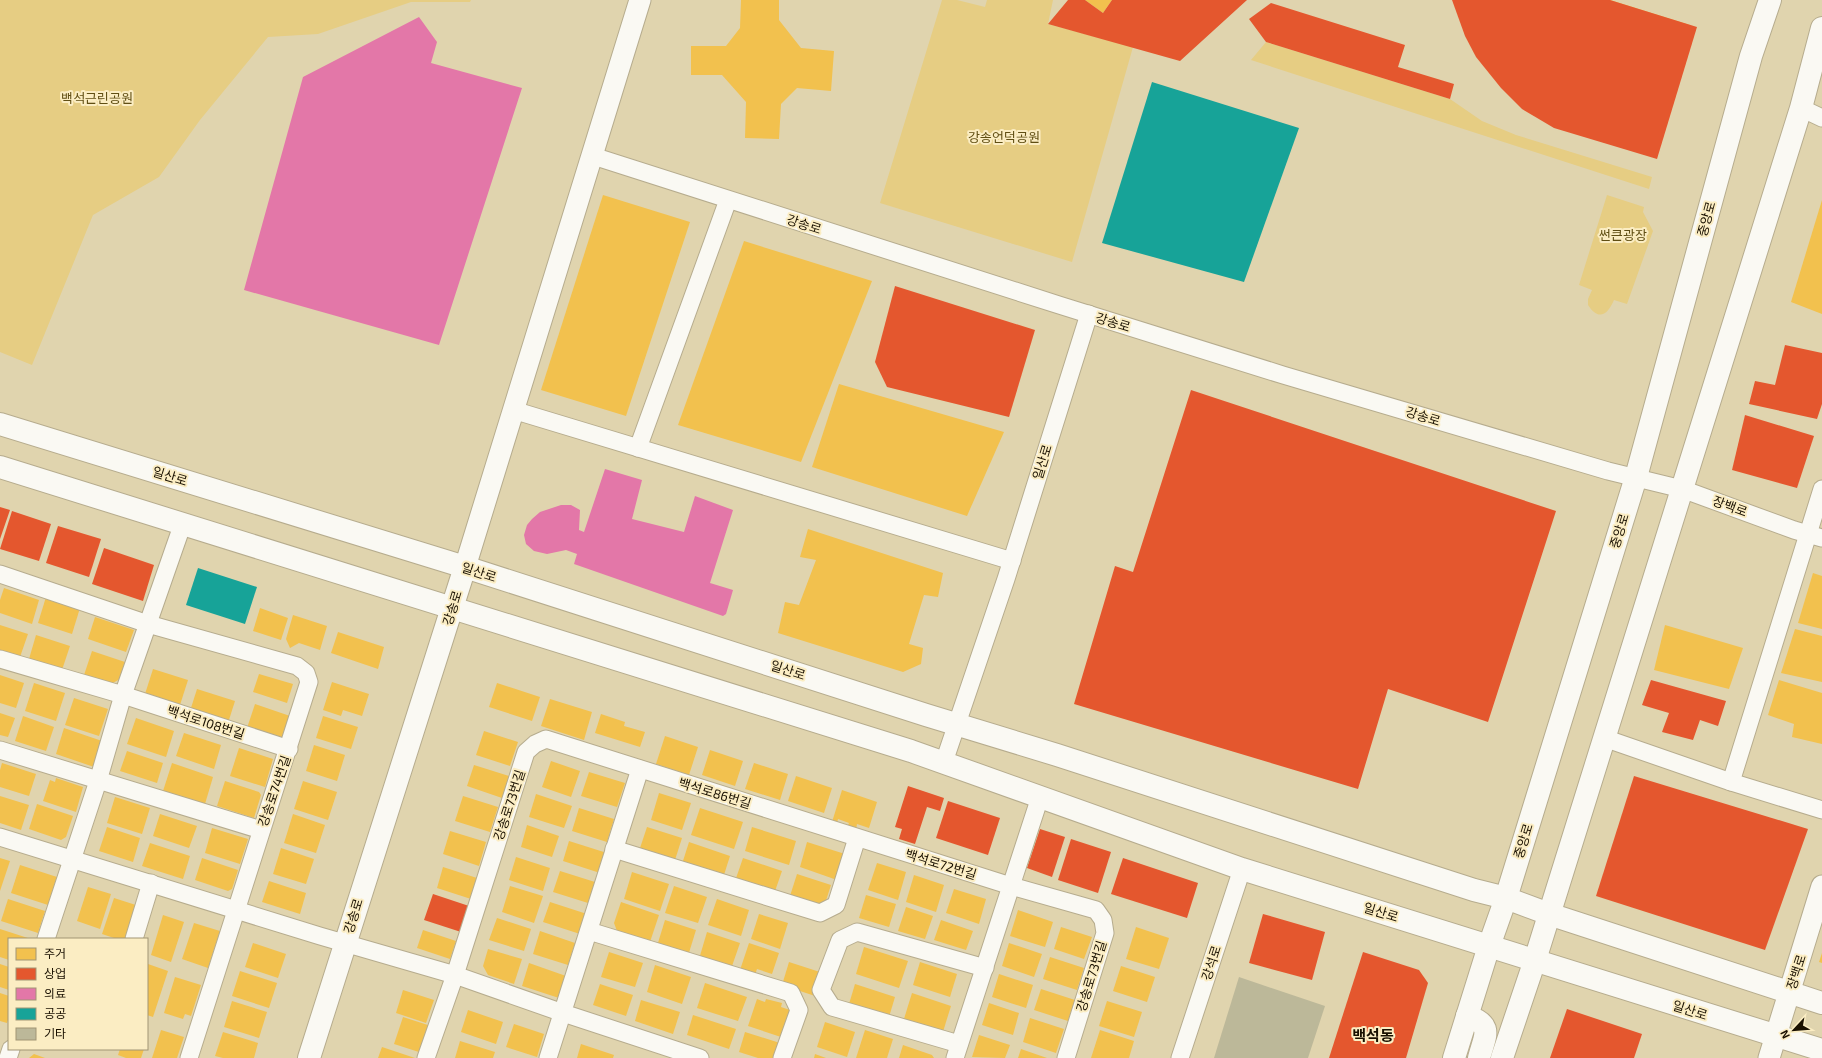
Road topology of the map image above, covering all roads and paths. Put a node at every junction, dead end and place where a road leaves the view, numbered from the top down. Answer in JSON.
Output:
{"nodes":[{"id":1,"x":640,"y":0,"type":"edge"},
{"id":2,"x":1770,"y":0,"type":"edge"},
{"id":3,"x":1822,"y":28,"type":"edge"},
{"id":4,"x":1801,"y":108,"type":"junction"},
{"id":5,"x":1822,"y":118,"type":"edge"},
{"id":6,"x":593,"y":156,"type":"junction"},
{"id":7,"x":728,"y":200,"type":"junction"},
{"id":8,"x":1088,"y":314,"type":"junction"},
{"id":9,"x":513,"y":410,"type":"junction"},
{"id":10,"x":0,"y":424,"type":"edge"},
{"id":11,"x":638,"y":448,"type":"junction"},
{"id":12,"x":0,"y":467,"type":"edge"},
{"id":13,"x":1636,"y":477,"type":"junction"},
{"id":14,"x":1682,"y":488,"type":"junction"},
{"id":15,"x":1822,"y":489,"type":"edge"},
{"id":16,"x":183,"y":523,"type":"junction"},
{"id":17,"x":1815,"y":536,"type":"edge"},
{"id":18,"x":1012,"y":561,"type":"junction"},
{"id":19,"x":465,"y":567,"type":"junction"},
{"id":20,"x":0,"y":574,"type":"edge"},
{"id":21,"x":452,"y":607,"type":"junction"},
{"id":22,"x":148,"y":624,"type":"junction"},
{"id":23,"x":0,"y":659,"type":"edge"},
{"id":24,"x":123,"y":695,"type":"junction"},
{"id":25,"x":958,"y":724,"type":"junction"},
{"id":26,"x":1604,"y":738,"type":"junction"},
{"id":27,"x":288,"y":749,"type":"junction"},
{"id":28,"x":0,"y":750,"type":"edge"},
{"id":29,"x":944,"y":762,"type":"junction"},
{"id":30,"x":640,"y":769,"type":"junction"},
{"id":31,"x":98,"y":781,"type":"junction"},
{"id":32,"x":1731,"y":782,"type":"junction"},
{"id":33,"x":1040,"y":797,"type":"junction"},
{"id":34,"x":1822,"y":810,"type":"edge"},
{"id":35,"x":261,"y":830,"type":"junction"},
{"id":36,"x":0,"y":837,"type":"edge"},
{"id":37,"x":864,"y":840,"type":"junction"},
{"id":38,"x":614,"y":849,"type":"junction"},
{"id":39,"x":72,"y":859,"type":"junction"},
{"id":40,"x":1242,"y":869,"type":"junction"},
{"id":41,"x":151,"y":883,"type":"junction"},
{"id":42,"x":1011,"y":886,"type":"junction"},
{"id":43,"x":1822,"y":886,"type":"edge"},
{"id":44,"x":1506,"y":898,"type":"junction"},
{"id":45,"x":236,"y":909,"type":"junction"},
{"id":46,"x":1549,"y":914,"type":"junction"},
{"id":47,"x":589,"y":931,"type":"junction"},
{"id":48,"x":46,"y":938,"type":"edge"},
{"id":49,"x":134,"y":938,"type":"edge"},
{"id":50,"x":345,"y":942,"type":"junction"},
{"id":51,"x":1489,"y":946,"type":"junction"},
{"id":52,"x":1535,"y":960,"type":"junction"},
{"id":53,"x":984,"y":968,"type":"junction"},
{"id":54,"x":455,"y":975,"type":"junction"},
{"id":55,"x":1790,"y":992,"type":"junction"},
{"id":56,"x":1822,"y":1003,"type":"edge"},
{"id":57,"x":563,"y":1013,"type":"junction"},
{"id":58,"x":1467,"y":1016,"type":"junction"},
{"id":59,"x":1776,"y":1037,"type":"junction"},
{"id":60,"x":1822,"y":1050,"type":"edge"},
{"id":61,"x":957,"y":1051,"type":"edge"},
{"id":62,"x":676,"y":1054,"type":"edge"},
{"id":63,"x":189,"y":1058,"type":"edge"},
{"id":64,"x":309,"y":1058,"type":"edge"},
{"id":65,"x":426,"y":1058,"type":"edge"},
{"id":66,"x":548,"y":1058,"type":"edge"},
{"id":67,"x":700,"y":1058,"type":"edge"},
{"id":68,"x":782,"y":1058,"type":"edge"},
{"id":69,"x":1066,"y":1058,"type":"edge"},
{"id":70,"x":1180,"y":1058,"type":"edge"},
{"id":71,"x":1454,"y":1058,"type":"edge"},
{"id":72,"x":1479,"y":1058,"type":"edge"},
{"id":73,"x":1502,"y":1058,"type":"edge"},
{"id":74,"x":1769,"y":1058,"type":"edge"}],
"edges":[{"from":1,"to":6,"type":"street","name":"강송로"},
{"from":2,"to":13,"type":"main road","name":"중앙로"},
{"from":3,"to":4,"type":"main road"},
{"from":4,"to":5,"type":"street"},
{"from":4,"to":14,"type":"main road"},
{"from":6,"to":7,"type":"street","name":"강송로"},
{"from":6,"to":9,"type":"street","name":"강송로"},
{"from":7,"to":8,"type":"street","name":"강송로"},
{"from":7,"to":11,"type":"street"},
{"from":8,"to":13,"type":"street","name":"강송로"},
{"from":8,"to":18,"type":"street","name":"일산로"},
{"from":9,"to":11,"type":"street"},
{"from":9,"to":19,"type":"street","name":"강송로"},
{"from":10,"to":19,"type":"main road","name":"일산로"},
{"from":11,"to":18,"type":"street"},
{"from":12,"to":16,"type":"main road","name":"일산로"},
{"from":13,"to":14,"type":"street","name":"장백로"},
{"from":13,"to":44,"type":"main road","name":"중앙로"},
{"from":14,"to":17,"type":"street","name":"장백로"},
{"from":14,"to":26,"type":"main road"},
{"from":15,"to":17,"type":"street"},
{"from":16,"to":21,"type":"main road","name":"일산로"},
{"from":16,"to":22,"type":"street"},
{"from":17,"to":32,"type":"street"},
{"from":18,"to":25,"type":"street","name":"일산로"},
{"from":19,"to":21,"type":"main road","name":"강송로"},
{"from":19,"to":25,"type":"main road","name":"일산로"},
{"from":20,"to":22,"type":"street"},
{"from":21,"to":29,"type":"main road","name":"일산로"},
{"from":21,"to":50,"type":"main road","name":"강송로"},
{"from":22,"to":24,"type":"street"},
{"from":22,"to":27,"type":"street","name":"강송로74번길"},
{"from":23,"to":24,"type":"street","name":"백석로108번길"},
{"from":24,"to":27,"type":"street","name":"백석로108번길"},
{"from":24,"to":31,"type":"street"},
{"from":25,"to":29,"type":"street","name":"일산로"},
{"from":25,"to":44,"type":"main road","name":"일산로"},
{"from":26,"to":32,"type":"street"},
{"from":26,"to":46,"type":"main road"},
{"from":27,"to":35,"type":"street","name":"강송로74번길"},
{"from":28,"to":31,"type":"street"},
{"from":29,"to":33,"type":"main road","name":"일산로"},
{"from":30,"to":37,"type":"street","name":"백석로86번길"},
{"from":30,"to":38,"type":"street"},
{"from":30,"to":54,"type":"street","name":"강송로73번길"},
{"from":31,"to":35,"type":"street"},
{"from":31,"to":39,"type":"street"},
{"from":32,"to":34,"type":"street"},
{"from":33,"to":40,"type":"main road","name":"일산로"},
{"from":33,"to":42,"type":"street"},
{"from":35,"to":45,"type":"street","name":"강송로74번길"},
{"from":36,"to":39,"type":"street"},
{"from":37,"to":38,"type":"street"},
{"from":37,"to":42,"type":"street","name":"백석로72번길"},
{"from":38,"to":47,"type":"street"},
{"from":39,"to":41,"type":"street"},
{"from":39,"to":48,"type":"street"},
{"from":40,"to":51,"type":"main road","name":"일산로"},
{"from":40,"to":70,"type":"street","name":"강석로"},
{"from":41,"to":45,"type":"street"},
{"from":41,"to":49,"type":"street"},
{"from":42,"to":53,"type":"street"},
{"from":42,"to":69,"type":"street","name":"강송로73번길"},
{"from":43,"to":55,"type":"street","name":"장백로"},
{"from":44,"to":46,"type":"main road","name":"일산로"},
{"from":44,"to":51,"type":"main road","name":"중앙로"},
{"from":45,"to":50,"type":"street"},
{"from":45,"to":63,"type":"street","name":"강송로74번길"},
{"from":46,"to":52,"type":"main road"},
{"from":46,"to":55,"type":"main road","name":"일산로"},
{"from":47,"to":57,"type":"street"},
{"from":47,"to":68,"type":"street"},
{"from":50,"to":54,"type":"street"},
{"from":50,"to":64,"type":"main road","name":"강송로"},
{"from":51,"to":52,"type":"main road","name":"일산로"},
{"from":51,"to":58,"type":"main road","name":"중앙로"},
{"from":52,"to":59,"type":"main road","name":"일산로"},
{"from":52,"to":73,"type":"main road"},
{"from":53,"to":61,"type":"street"},
{"from":53,"to":61,"type":"street"},
{"from":54,"to":57,"type":"street"},
{"from":54,"to":65,"type":"street","name":"강송로73번길"},
{"from":55,"to":56,"type":"main road","name":"일산로"},
{"from":55,"to":59,"type":"street","name":"장백로"},
{"from":57,"to":62,"type":"street"},
{"from":57,"to":66,"type":"street"},
{"from":58,"to":71,"type":"main road","name":"중앙로"},
{"from":58,"to":72,"type":"main road"},
{"from":59,"to":60,"type":"main road","name":"일산로"},
{"from":59,"to":74,"type":"street","name":"장백로"},
{"from":62,"to":67,"type":"street"}]}
